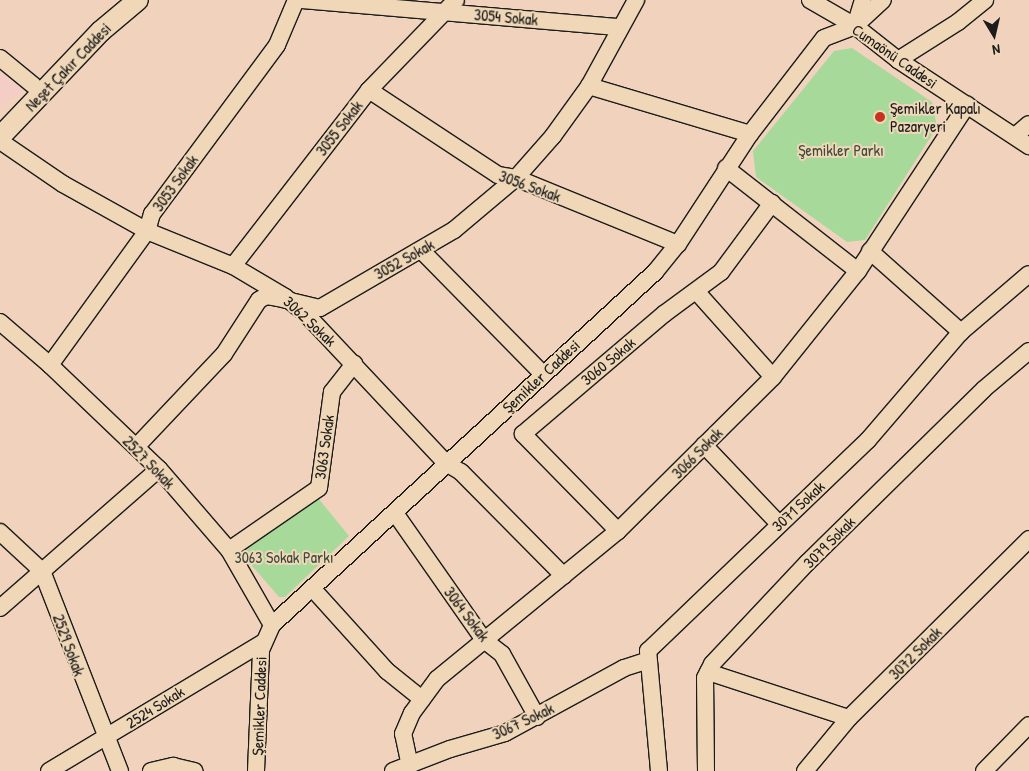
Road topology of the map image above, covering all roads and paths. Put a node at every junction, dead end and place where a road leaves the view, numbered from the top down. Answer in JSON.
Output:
{"nodes":[{"id":1,"x":115,"y":0,"type":"edge"},
{"id":2,"x":138,"y":0,"type":"edge"},
{"id":3,"x":296,"y":0,"type":"edge"},
{"id":4,"x":302,"y":0,"type":"edge"},
{"id":5,"x":456,"y":0,"type":"edge"},
{"id":6,"x":636,"y":0,"type":"edge"},
{"id":7,"x":810,"y":0,"type":"edge"},
{"id":8,"x":863,"y":0,"type":"edge"},
{"id":9,"x":883,"y":0,"type":"edge"},
{"id":10,"x":985,"y":0,"type":"edge"},
{"id":11,"x":444,"y":12,"type":"junction"},
{"id":12,"x":855,"y":26,"type":"junction"},
{"id":13,"x":620,"y":28,"type":"junction"},
{"id":14,"x":0,"y":58,"type":"edge"},
{"id":15,"x":898,"y":60,"type":"junction"},
{"id":16,"x":33,"y":84,"type":"junction"},
{"id":17,"x":589,"y":86,"type":"junction"},
{"id":18,"x":369,"y":90,"type":"junction"},
{"id":19,"x":967,"y":105,"type":"junction"},
{"id":20,"x":0,"y":119,"type":"edge"},
{"id":21,"x":1029,"y":124,"type":"edge"},
{"id":22,"x":750,"y":134,"type":"junction"},
{"id":23,"x":1015,"y":136,"type":"junction"},
{"id":24,"x":0,"y":137,"type":"edge"},
{"id":25,"x":0,"y":141,"type":"edge"},
{"id":26,"x":1029,"y":146,"type":"edge"},
{"id":27,"x":726,"y":168,"type":"junction"},
{"id":28,"x":516,"y":178,"type":"junction"},
{"id":29,"x":772,"y":203,"type":"junction"},
{"id":30,"x":147,"y":231,"type":"junction"},
{"id":31,"x":678,"y":244,"type":"junction"},
{"id":32,"x":422,"y":250,"type":"junction"},
{"id":33,"x":870,"y":252,"type":"junction"},
{"id":34,"x":233,"y":266,"type":"junction"},
{"id":35,"x":858,"y":271,"type":"junction"},
{"id":36,"x":1029,"y":274,"type":"edge"},
{"id":37,"x":696,"y":291,"type":"junction"},
{"id":38,"x":294,"y":304,"type":"junction"},
{"id":39,"x":0,"y":322,"type":"edge"},
{"id":40,"x":961,"y":332,"type":"junction"},
{"id":41,"x":1029,"y":350,"type":"edge"},
{"id":42,"x":354,"y":364,"type":"junction"},
{"id":43,"x":50,"y":365,"type":"junction"},
{"id":44,"x":543,"y":374,"type":"junction"},
{"id":45,"x":773,"y":377,"type":"junction"},
{"id":46,"x":704,"y":445,"type":"junction"},
{"id":47,"x":136,"y":447,"type":"junction"},
{"id":48,"x":446,"y":463,"type":"junction"},
{"id":49,"x":159,"y":469,"type":"junction"},
{"id":50,"x":395,"y":513,"type":"junction"},
{"id":51,"x":779,"y":524,"type":"junction"},
{"id":52,"x":618,"y":530,"type":"junction"},
{"id":53,"x":0,"y":532,"type":"edge"},
{"id":54,"x":1029,"y":539,"type":"edge"},
{"id":55,"x":229,"y":550,"type":"junction"},
{"id":56,"x":42,"y":571,"type":"junction"},
{"id":57,"x":564,"y":576,"type":"junction"},
{"id":58,"x":312,"y":588,"type":"junction"},
{"id":59,"x":0,"y":608,"type":"edge"},
{"id":60,"x":272,"y":625,"type":"junction"},
{"id":61,"x":484,"y":640,"type":"junction"},
{"id":62,"x":262,"y":643,"type":"junction"},
{"id":63,"x":648,"y":660,"type":"junction"},
{"id":64,"x":708,"y":672,"type":"junction"},
{"id":65,"x":422,"y":699,"type":"junction"},
{"id":66,"x":537,"y":716,"type":"junction"},
{"id":67,"x":849,"y":718,"type":"junction"},
{"id":68,"x":1029,"y":726,"type":"edge"},
{"id":69,"x":106,"y":739,"type":"junction"},
{"id":70,"x":421,"y":766,"type":"edge"},
{"id":71,"x":49,"y":771,"type":"edge"},
{"id":72,"x":120,"y":771,"type":"edge"},
{"id":73,"x":151,"y":771,"type":"edge"},
{"id":74,"x":194,"y":771,"type":"edge"},
{"id":75,"x":256,"y":771,"type":"edge"},
{"id":76,"x":393,"y":771,"type":"edge"},
{"id":77,"x":659,"y":771,"type":"edge"},
{"id":78,"x":706,"y":771,"type":"edge"},
{"id":79,"x":805,"y":771,"type":"edge"},
{"id":80,"x":984,"y":771,"type":"edge"}],
"edges":[{"from":1,"to":16,"type":"main road","name":"Neşet Çakır Caddesi"},
{"from":2,"to":24,"type":"main road","name":"Neşet Çakır Caddesi"},
{"from":3,"to":30,"type":"street","name":"3053 Sokak"},
{"from":4,"to":11,"type":"street","name":"3054 Sokak"},
{"from":5,"to":11,"type":"street","name":"3055 Sokak"},
{"from":6,"to":13,"type":"street","name":"3052 Sokak"},
{"from":7,"to":12,"type":"street","name":"Cumaönü Caddesi"},
{"from":8,"to":12,"type":"street"},
{"from":9,"to":12,"type":"street","name":"Şemikler Caddesi"},
{"from":10,"to":15,"type":"street"},
{"from":11,"to":13,"type":"street","name":"3054 Sokak"},
{"from":11,"to":18,"type":"street","name":"3055 Sokak"},
{"from":12,"to":15,"type":"street","name":"Cumaönü Caddesi"},
{"from":12,"to":22,"type":"street","name":"Şemikler Caddesi"},
{"from":13,"to":17,"type":"street","name":"3052 Sokak"},
{"from":14,"to":16,"type":"street"},
{"from":15,"to":19,"type":"street","name":"Cumaönü Caddesi"},
{"from":16,"to":20,"type":"main road","name":"Neşet Çakır Caddesi"},
{"from":17,"to":22,"type":"street"},
{"from":17,"to":28,"type":"street","name":"3052 Sokak"},
{"from":18,"to":28,"type":"street","name":"3056 Sokak"},
{"from":18,"to":34,"type":"street","name":"3055 Sokak"},
{"from":19,"to":23,"type":"street","name":"Cumaönü Caddesi"},
{"from":19,"to":33,"type":"street","name":"3066 Sokak"},
{"from":21,"to":23,"type":"street"},
{"from":22,"to":27,"type":"street","name":"Şemikler Caddesi"},
{"from":23,"to":26,"type":"street","name":"Cumaönü Caddesi"},
{"from":25,"to":30,"type":"street","name":"3062 Sokak"},
{"from":27,"to":29,"type":"street"},
{"from":27,"to":31,"type":"street","name":"Şemikler Caddesi"},
{"from":28,"to":31,"type":"street","name":"3056 Sokak"},
{"from":28,"to":32,"type":"street","name":"3052 Sokak"},
{"from":29,"to":35,"type":"street"},
{"from":29,"to":37,"type":"street","name":"3060 Sokak"},
{"from":30,"to":34,"type":"street","name":"3062 Sokak"},
{"from":30,"to":43,"type":"street","name":"3053 Sokak"},
{"from":31,"to":44,"type":"street","name":"Şemikler Caddesi"},
{"from":32,"to":38,"type":"street","name":"3052 Sokak"},
{"from":32,"to":44,"type":"street"},
{"from":33,"to":35,"type":"street","name":"3066 Sokak"},
{"from":33,"to":40,"type":"street"},
{"from":34,"to":38,"type":"street","name":"3062 Sokak"},
{"from":35,"to":45,"type":"street","name":"3066 Sokak"},
{"from":36,"to":40,"type":"street","name":"3071 Sokak"},
{"from":37,"to":45,"type":"street"},
{"from":37,"to":52,"type":"street","name":"3060 Sokak"},
{"from":38,"to":42,"type":"street","name":"3062 Sokak"},
{"from":38,"to":47,"type":"street","name":"3052 Sokak"},
{"from":39,"to":43,"type":"street","name":"2527 Sokak"},
{"from":40,"to":51,"type":"street","name":"3071 Sokak"},
{"from":41,"to":64,"type":"street","name":"3079 Sokak"},
{"from":42,"to":48,"type":"street","name":"3062 Sokak"},
{"from":42,"to":55,"type":"street","name":"3063 Sokak"},
{"from":43,"to":47,"type":"street","name":"2527 Sokak"},
{"from":44,"to":48,"type":"street","name":"Şemikler Caddesi"},
{"from":45,"to":46,"type":"street","name":"3066 Sokak"},
{"from":46,"to":51,"type":"street"},
{"from":46,"to":52,"type":"street","name":"3066 Sokak"},
{"from":47,"to":49,"type":"street","name":"2527 Sokak"},
{"from":48,"to":50,"type":"street","name":"Şemikler Caddesi"},
{"from":48,"to":57,"type":"street","name":"3062 Sokak"},
{"from":49,"to":55,"type":"street","name":"2527 Sokak"},
{"from":49,"to":56,"type":"street"},
{"from":50,"to":58,"type":"street","name":"Şemikler Caddesi"},
{"from":50,"to":61,"type":"street","name":"3064 Sokak"},
{"from":51,"to":63,"type":"street","name":"3071 Sokak"},
{"from":52,"to":57,"type":"street","name":"3066 Sokak"},
{"from":53,"to":56,"type":"street","name":"2529 Sokak"},
{"from":54,"to":67,"type":"street","name":"3072 Sokak"},
{"from":55,"to":60,"type":"street","name":"2527 Sokak"},
{"from":56,"to":59,"type":"street"},
{"from":56,"to":69,"type":"street","name":"2529 Sokak"},
{"from":57,"to":61,"type":"street","name":"3066 Sokak"},
{"from":58,"to":60,"type":"street","name":"Şemikler Caddesi"},
{"from":58,"to":65,"type":"street"},
{"from":60,"to":62,"type":"street","name":"Şemikler Caddesi"},
{"from":61,"to":65,"type":"street","name":"3066 Sokak"},
{"from":61,"to":66,"type":"street","name":"3064 Sokak"},
{"from":62,"to":69,"type":"street","name":"2524 Sokak"},
{"from":62,"to":75,"type":"street","name":"Şemikler Caddesi"},
{"from":63,"to":66,"type":"street","name":"3067 Sokak"},
{"from":63,"to":77,"type":"street"},
{"from":64,"to":67,"type":"street"},
{"from":64,"to":78,"type":"street"},
{"from":65,"to":70,"type":"street","name":"3066 Sokak"},
{"from":66,"to":70,"type":"street","name":"3067 Sokak"},
{"from":67,"to":79,"type":"street","name":"3072 Sokak"},
{"from":68,"to":80,"type":"street"},
{"from":69,"to":71,"type":"street","name":"2524 Sokak"},
{"from":69,"to":72,"type":"street","name":"2529 Sokak"},
{"from":70,"to":76,"type":"street","name":"3067 Sokak"},
{"from":73,"to":74,"type":"street"}]}
